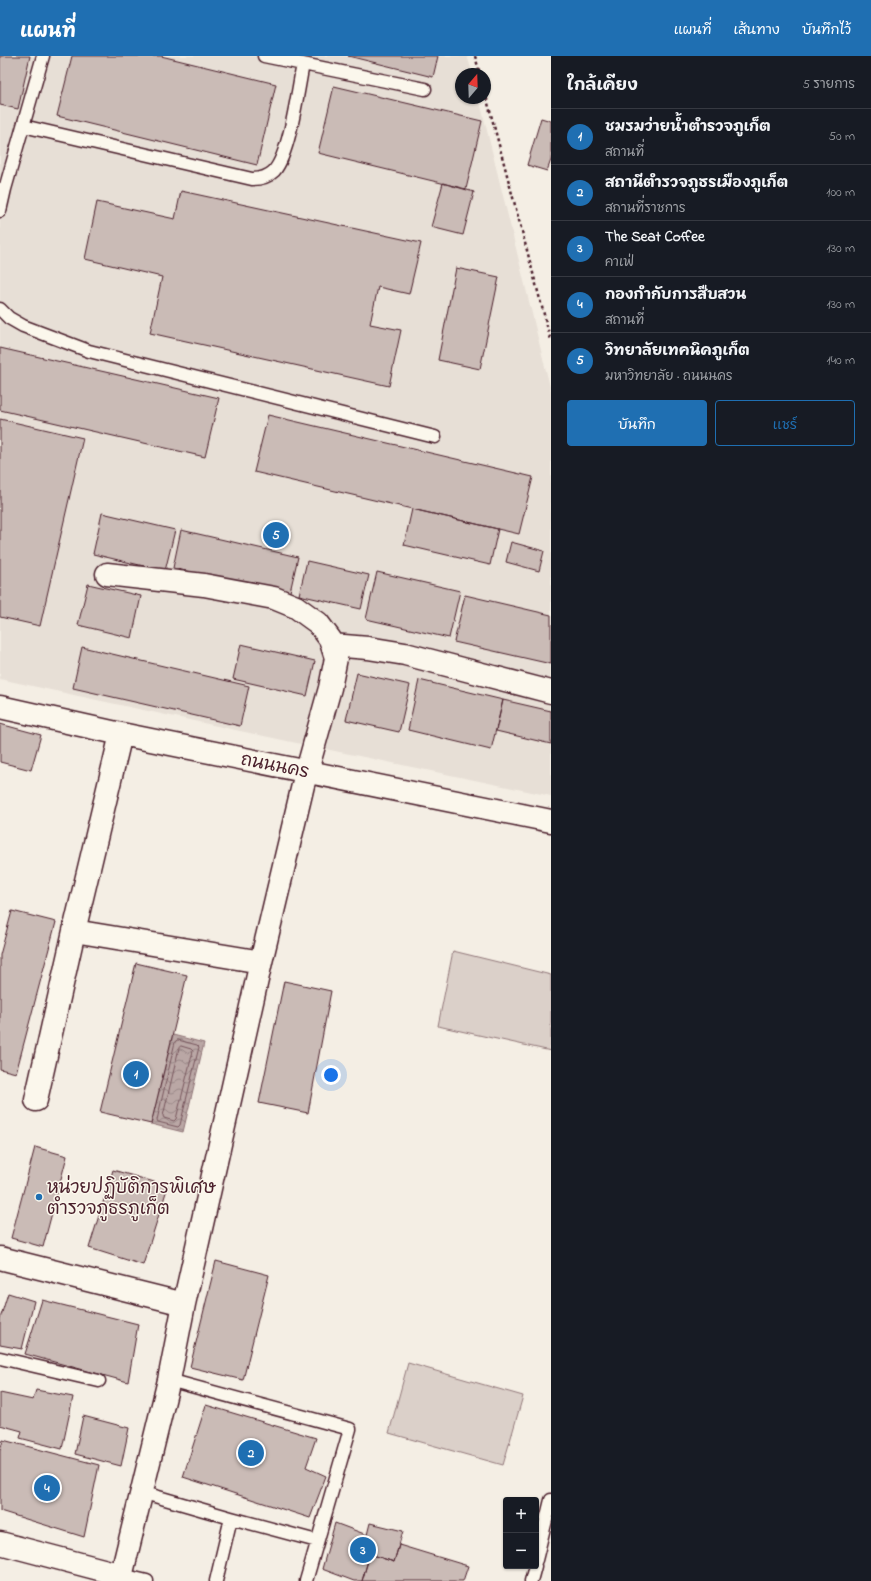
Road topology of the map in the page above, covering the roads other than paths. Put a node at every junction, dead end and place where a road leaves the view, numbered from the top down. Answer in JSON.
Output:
{"nodes":[{"id":1,"x":43,"y":56,"type":"edge"},
{"id":2,"x":264,"y":56,"type":"edge"},
{"id":3,"x":303,"y":64,"type":"junction"},
{"id":4,"x":425,"y":89,"type":"dead end"},
{"id":5,"x":23,"y":126,"type":"junction"},
{"id":6,"x":2,"y":189,"type":"edge"},
{"id":7,"x":0,"y":211,"type":"edge"},
{"id":8,"x":0,"y":309,"type":"edge"},
{"id":9,"x":435,"y":437,"type":"dead end"},
{"id":10,"x":107,"y":574,"type":"dead end"},
{"id":11,"x":332,"y":645,"type":"junction"},
{"id":12,"x":551,"y":692,"type":"edge"},
{"id":13,"x":0,"y":707,"type":"edge"},
{"id":14,"x":121,"y":734,"type":"junction"},
{"id":15,"x":307,"y":771,"type":"junction"},
{"id":16,"x":551,"y":821,"type":"edge"},
{"id":17,"x":74,"y":931,"type":"junction"},
{"id":18,"x":261,"y":962,"type":"junction"},
{"id":19,"x":36,"y":1100,"type":"dead end"},
{"id":20,"x":1,"y":1262,"type":"edge"},
{"id":21,"x":184,"y":1304,"type":"junction"},
{"id":22,"x":0,"y":1358,"type":"edge"},
{"id":23,"x":169,"y":1380,"type":"junction"},
{"id":24,"x":99,"y":1381,"type":"dead end"},
{"id":25,"x":141,"y":1492,"type":"junction"},
{"id":26,"x":551,"y":1500,"type":"edge"},
{"id":27,"x":231,"y":1518,"type":"junction"},
{"id":28,"x":317,"y":1541,"type":"junction"},
{"id":29,"x":0,"y":1543,"type":"edge"},
{"id":30,"x":539,"y":1548,"type":"edge"},
{"id":31,"x":534,"y":1569,"type":"edge"},
{"id":32,"x":121,"y":1578,"type":"edge"},
{"id":33,"x":147,"y":1581,"type":"edge"},
{"id":34,"x":216,"y":1581,"type":"edge"},
{"id":35,"x":306,"y":1581,"type":"edge"},
{"id":36,"x":531,"y":1581,"type":"edge"}],
"edges":[{"from":1,"to":5,"type":"lane"},
{"from":2,"to":3,"type":"lane"},
{"from":3,"to":4,"type":"lane"},
{"from":3,"to":5,"type":"lane"},
{"from":5,"to":6,"type":"lane"},
{"from":6,"to":7,"type":"lane"},
{"from":8,"to":9,"type":"lane"},
{"from":10,"to":11,"type":"street"},
{"from":11,"to":12,"type":"street"},
{"from":11,"to":15,"type":"street"},
{"from":13,"to":14,"type":"street","name":"ถนนนคร"},
{"from":14,"to":15,"type":"street","name":"ถนนนคร"},
{"from":14,"to":17,"type":"street"},
{"from":15,"to":16,"type":"street","name":"ถนนนคร"},
{"from":15,"to":18,"type":"street"},
{"from":17,"to":18,"type":"street"},
{"from":17,"to":19,"type":"street"},
{"from":18,"to":21,"type":"street"},
{"from":20,"to":21,"type":"street"},
{"from":21,"to":23,"type":"street"},
{"from":22,"to":24,"type":"lane"},
{"from":23,"to":25,"type":"street"},
{"from":23,"to":28,"type":"lane"},
{"from":25,"to":27,"type":"lane"},
{"from":25,"to":32,"type":"street"},
{"from":26,"to":30,"type":"lane"},
{"from":27,"to":28,"type":"lane"},
{"from":27,"to":34,"type":"lane"},
{"from":28,"to":35,"type":"lane"},
{"from":29,"to":32,"type":"street"},
{"from":31,"to":36,"type":"lane"},
{"from":32,"to":33,"type":"lane"}]}
